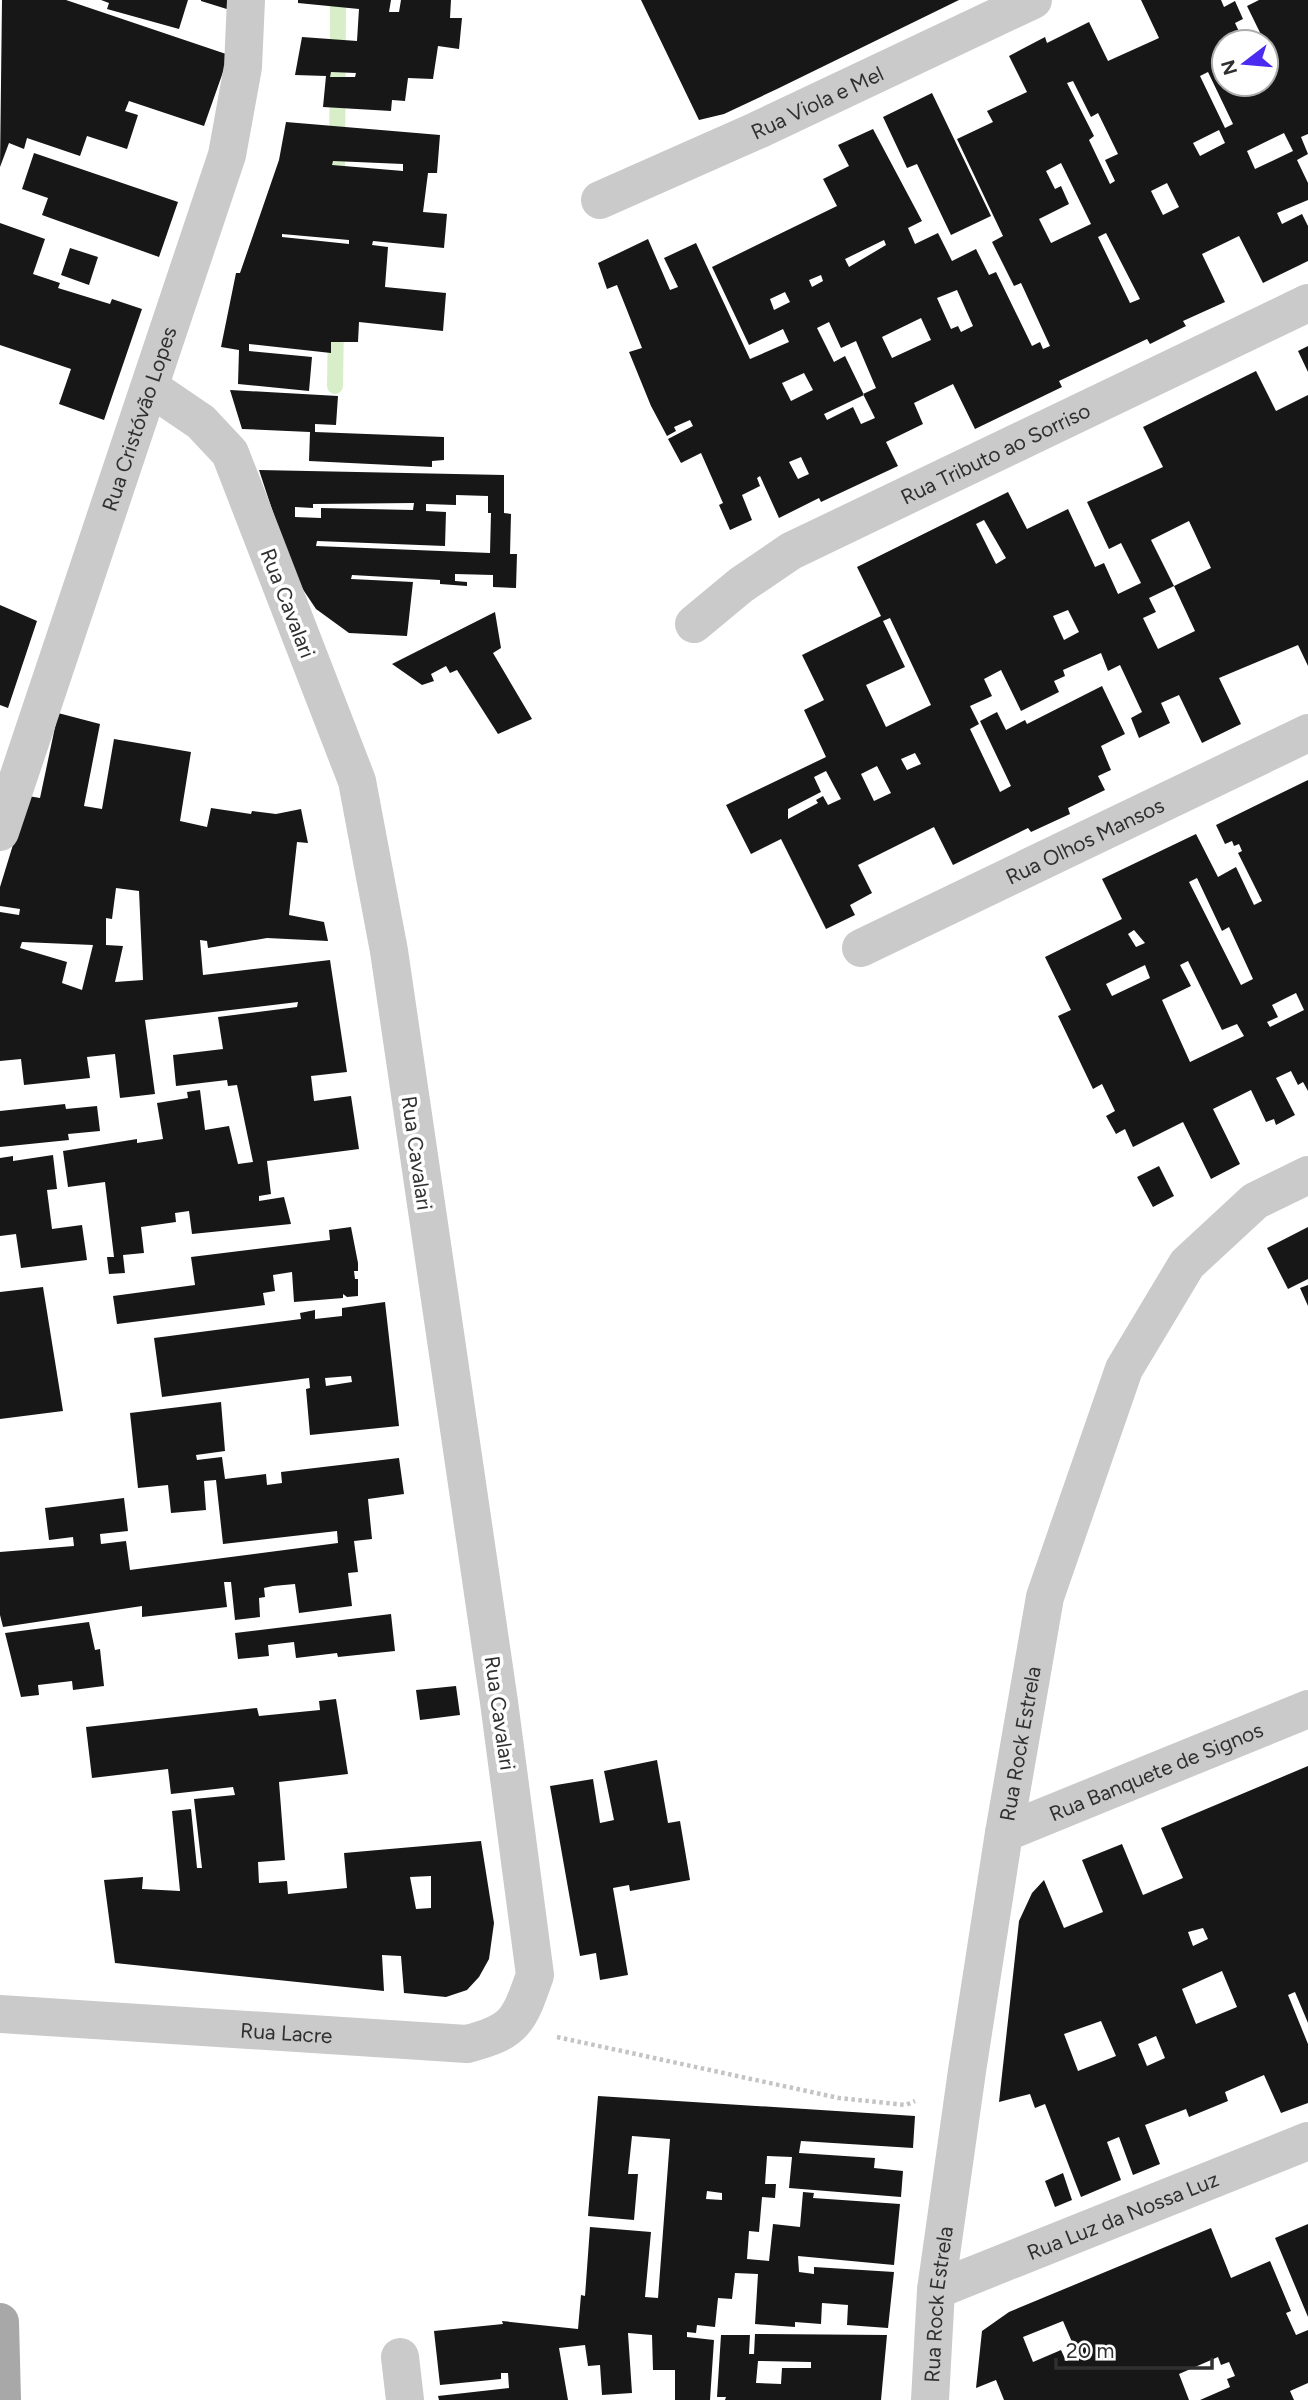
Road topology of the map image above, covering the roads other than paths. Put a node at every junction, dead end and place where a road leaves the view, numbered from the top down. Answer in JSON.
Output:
{"nodes":[{"id":1,"x":246,"y":0,"type":"edge"},
{"id":2,"x":1033,"y":0,"type":"edge"},
{"id":3,"x":600,"y":200,"type":"dead end"},
{"id":4,"x":1308,"y":303,"type":"edge"},
{"id":5,"x":151,"y":388,"type":"junction"},
{"id":6,"x":694,"y":624,"type":"dead end"},
{"id":7,"x":1308,"y":733,"type":"edge"},
{"id":8,"x":0,"y":832,"type":"edge"},
{"id":9,"x":861,"y":948,"type":"dead end"},
{"id":10,"x":1308,"y":1175,"type":"edge"},
{"id":11,"x":1308,"y":1709,"type":"edge"},
{"id":12,"x":1004,"y":1833,"type":"junction"},
{"id":13,"x":0,"y":2014,"type":"edge"},
{"id":14,"x":508,"y":2027,"type":"joint"},
{"id":15,"x":1308,"y":2141,"type":"edge"},
{"id":16,"x":936,"y":2290,"type":"junction"},
{"id":17,"x":0,"y":2322,"type":"edge"},
{"id":18,"x":0,"y":2335,"type":"edge"},
{"id":19,"x":400,"y":2357,"type":"dead end"},
{"id":20,"x":2,"y":2400,"type":"edge"},
{"id":21,"x":405,"y":2400,"type":"edge"},
{"id":22,"x":930,"y":2400,"type":"edge"}],
"edges":[{"from":1,"to":5,"type":"street","name":"Rua Cristóvão Lopes"},
{"from":2,"to":3,"type":"street","name":"Rua Viola e Mel"},
{"from":4,"to":6,"type":"street","name":"Rua Tributo ao Sorriso"},
{"from":5,"to":8,"type":"street","name":"Rua Cristóvão Lopes"},
{"from":5,"to":14,"type":"street","name":"Rua Cavalari"},
{"from":7,"to":9,"type":"street","name":"Rua Olhos Mansos"},
{"from":10,"to":12,"type":"street","name":"Rua Rock Estrela"},
{"from":11,"to":12,"type":"street","name":"Rua Banquete de Signos"},
{"from":12,"to":16,"type":"street","name":"Rua Rock Estrela"},
{"from":13,"to":14,"type":"street","name":"Rua Lacre"},
{"from":15,"to":16,"type":"street","name":"Rua Luz da Nossa Luz"},
{"from":16,"to":22,"type":"street","name":"Rua Rock Estrela"},
{"from":17,"to":18,"type":"main road"},
{"from":18,"to":20,"type":"main road"},
{"from":19,"to":21,"type":"street"}]}
